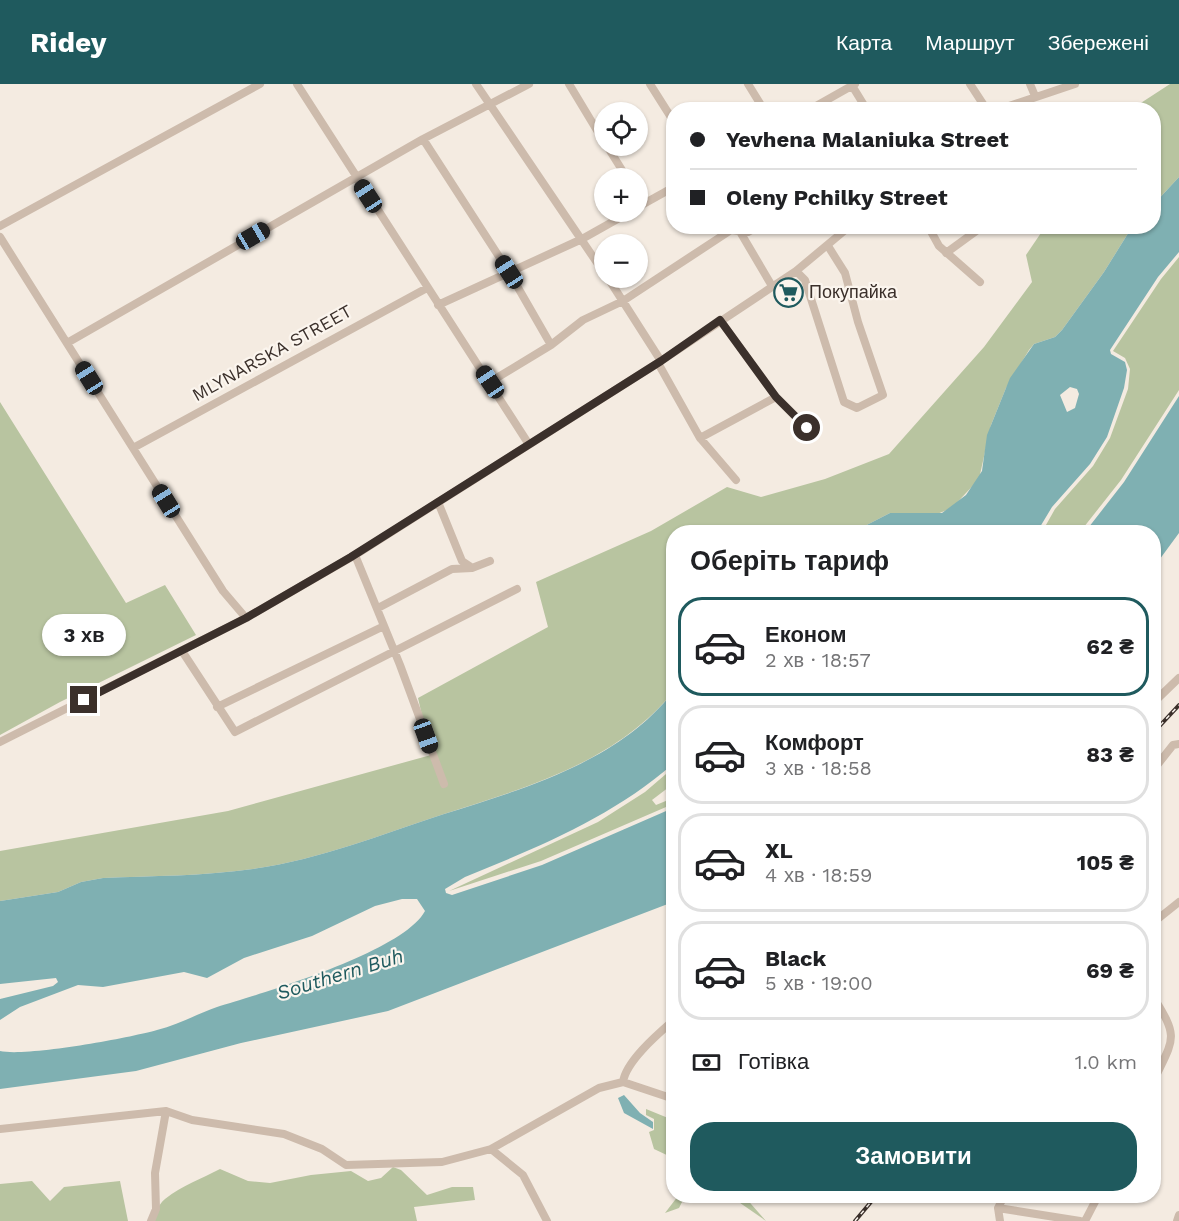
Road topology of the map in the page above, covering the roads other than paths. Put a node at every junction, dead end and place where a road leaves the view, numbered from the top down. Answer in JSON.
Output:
{"nodes":[{"id":1,"x":260,"y":84,"type":"edge"},
{"id":2,"x":297,"y":84,"type":"edge"},
{"id":3,"x":476,"y":84,"type":"edge"},
{"id":4,"x":528,"y":84,"type":"edge"},
{"id":5,"x":569,"y":84,"type":"edge"},
{"id":6,"x":650,"y":84,"type":"edge"},
{"id":7,"x":748,"y":84,"type":"edge"},
{"id":8,"x":852,"y":84,"type":"edge"},
{"id":9,"x":970,"y":84,"type":"edge"},
{"id":10,"x":1030,"y":84,"type":"edge"},
{"id":11,"x":1075,"y":84,"type":"edge"},
{"id":12,"x":1035,"y":96,"type":"junction"},
{"id":13,"x":759,"y":102,"type":"edge"},
{"id":14,"x":822,"y":102,"type":"edge"},
{"id":15,"x":862,"y":102,"type":"edge"},
{"id":16,"x":982,"y":102,"type":"edge"},
{"id":17,"x":1019,"y":102,"type":"edge"},
{"id":18,"x":492,"y":105,"type":"junction"},
{"id":19,"x":666,"y":109,"type":"edge"},
{"id":20,"x":594,"y":125,"type":"edge"},
{"id":21,"x":423,"y":139,"type":"junction"},
{"id":22,"x":356,"y":177,"type":"junction"},
{"id":23,"x":666,"y":191,"type":"edge"},
{"id":24,"x":648,"y":202,"type":"edge"},
{"id":25,"x":612,"y":222,"type":"edge"},
{"id":26,"x":0,"y":226,"type":"edge"},
{"id":27,"x":726,"y":234,"type":"edge"},
{"id":28,"x":742,"y":234,"type":"edge"},
{"id":29,"x":841,"y":234,"type":"edge"},
{"id":30,"x":932,"y":234,"type":"edge"},
{"id":31,"x":972,"y":234,"type":"edge"},
{"id":32,"x":0,"y":237,"type":"edge"},
{"id":33,"x":582,"y":239,"type":"junction"},
{"id":34,"x":828,"y":246,"type":"junction"},
{"id":35,"x":946,"y":252,"type":"junction"},
{"id":36,"x":594,"y":258,"type":"edge"},
{"id":37,"x":796,"y":271,"type":"junction"},
{"id":38,"x":509,"y":272,"type":"junction"},
{"id":39,"x":980,"y":282,"type":"dead end"},
{"id":40,"x":772,"y":286,"type":"junction"},
{"id":41,"x":427,"y":288,"type":"junction"},
{"id":42,"x":615,"y":288,"type":"edge"},
{"id":43,"x":623,"y":301,"type":"junction"},
{"id":44,"x":438,"y":305,"type":"junction"},
{"id":45,"x":720,"y":320,"type":"junction"},
{"id":46,"x":67,"y":343,"type":"junction"},
{"id":47,"x":551,"y":345,"type":"junction"},
{"id":48,"x":660,"y":362,"type":"junction"},
{"id":49,"x":480,"y":377,"type":"dead end"},
{"id":50,"x":490,"y":382,"type":"junction"},
{"id":51,"x":776,"y":397,"type":"junction"},
{"id":52,"x":807,"y":428,"type":"dead end"},
{"id":53,"x":700,"y":438,"type":"junction"},
{"id":54,"x":528,"y":443,"type":"junction"},
{"id":55,"x":133,"y":448,"type":"junction"},
{"id":56,"x":736,"y":480,"type":"dead end"},
{"id":57,"x":438,"y":502,"type":"junction"},
{"id":58,"x":355,"y":555,"type":"junction"},
{"id":59,"x":490,"y":561,"type":"dead end"},
{"id":60,"x":472,"y":568,"type":"junction"},
{"id":61,"x":517,"y":590,"type":"dead end"},
{"id":62,"x":378,"y":608,"type":"junction"},
{"id":63,"x":246,"y":618,"type":"junction"},
{"id":64,"x":384,"y":626,"type":"junction"},
{"id":65,"x":182,"y":651,"type":"junction"},
{"id":66,"x":395,"y":652,"type":"junction"},
{"id":67,"x":1179,"y":678,"type":"edge"},
{"id":68,"x":1161,"y":695,"type":"edge"},
{"id":69,"x":218,"y":707,"type":"junction"},
{"id":70,"x":0,"y":742,"type":"edge"},
{"id":71,"x":1179,"y":744,"type":"edge"},
{"id":72,"x":1161,"y":760,"type":"edge"},
{"id":73,"x":444,"y":784,"type":"dead end"},
{"id":74,"x":1179,"y":902,"type":"edge"},
{"id":75,"x":1161,"y":915,"type":"edge"},
{"id":76,"x":1161,"y":1010,"type":"edge"},
{"id":77,"x":666,"y":1027,"type":"edge"},
{"id":78,"x":1161,"y":1065,"type":"edge"},
{"id":79,"x":623,"y":1082,"type":"junction"},
{"id":80,"x":666,"y":1096,"type":"edge"},
{"id":81,"x":166,"y":1111,"type":"junction"},
{"id":82,"x":0,"y":1129,"type":"edge"},
{"id":83,"x":491,"y":1149,"type":"junction"},
{"id":84,"x":1000,"y":1203,"type":"edge"},
{"id":85,"x":1094,"y":1203,"type":"edge"},
{"id":86,"x":998,"y":1208,"type":"junction"},
{"id":87,"x":1179,"y":1215,"type":"edge"},
{"id":88,"x":151,"y":1221,"type":"edge"},
{"id":89,"x":547,"y":1221,"type":"edge"},
{"id":90,"x":1000,"y":1221,"type":"edge"},
{"id":91,"x":1080,"y":1221,"type":"edge"},
{"id":92,"x":1085,"y":1221,"type":"edge"},
{"id":93,"x":1176,"y":1221,"type":"edge"}],
"edges":[{"from":1,"to":26,"type":"street"},
{"from":2,"to":22,"type":"street"},
{"from":3,"to":18,"type":"street"},
{"from":4,"to":18,"type":"street"},
{"from":5,"to":20,"type":"street"},
{"from":6,"to":19,"type":"street"},
{"from":7,"to":13,"type":"street"},
{"from":8,"to":14,"type":"street"},
{"from":8,"to":15,"type":"street"},
{"from":9,"to":16,"type":"street"},
{"from":10,"to":12,"type":"street"},
{"from":11,"to":12,"type":"street"},
{"from":12,"to":17,"type":"street"},
{"from":18,"to":21,"type":"street"},
{"from":18,"to":33,"type":"street"},
{"from":21,"to":22,"type":"street"},
{"from":21,"to":38,"type":"street"},
{"from":22,"to":41,"type":"street"},
{"from":22,"to":46,"type":"street"},
{"from":23,"to":24,"type":"street"},
{"from":25,"to":33,"type":"street"},
{"from":27,"to":43,"type":"street"},
{"from":28,"to":40,"type":"street"},
{"from":29,"to":34,"type":"street"},
{"from":30,"to":35,"type":"street"},
{"from":31,"to":35,"type":"street"},
{"from":32,"to":46,"type":"street"},
{"from":33,"to":36,"type":"street"},
{"from":33,"to":38,"type":"street"},
{"from":34,"to":37,"type":"street"},
{"from":34,"to":37,"type":"street"},
{"from":35,"to":39,"type":"street"},
{"from":37,"to":40,"type":"street"},
{"from":38,"to":44,"type":"street"},
{"from":38,"to":47,"type":"street"},
{"from":40,"to":45,"type":"street"},
{"from":41,"to":44,"type":"street"},
{"from":41,"to":55,"type":"street","name":"MLYNARSKA STREET"},
{"from":42,"to":43,"type":"street"},
{"from":43,"to":47,"type":"street"},
{"from":43,"to":48,"type":"street"},
{"from":44,"to":50,"type":"street"},
{"from":45,"to":48,"type":"street"},
{"from":45,"to":51,"type":"street"},
{"from":46,"to":55,"type":"street"},
{"from":47,"to":50,"type":"street"},
{"from":48,"to":53,"type":"street"},
{"from":48,"to":54,"type":"street"},
{"from":49,"to":50,"type":"street"},
{"from":50,"to":54,"type":"street"},
{"from":51,"to":52,"type":"street"},
{"from":51,"to":53,"type":"street"},
{"from":53,"to":56,"type":"street"},
{"from":54,"to":57,"type":"street"},
{"from":55,"to":63,"type":"street"},
{"from":57,"to":58,"type":"street"},
{"from":57,"to":60,"type":"street"},
{"from":58,"to":62,"type":"street"},
{"from":58,"to":63,"type":"street"},
{"from":59,"to":60,"type":"street"},
{"from":60,"to":62,"type":"street"},
{"from":61,"to":66,"type":"street"},
{"from":62,"to":64,"type":"street"},
{"from":63,"to":65,"type":"street"},
{"from":64,"to":66,"type":"street"},
{"from":64,"to":69,"type":"street"},
{"from":65,"to":69,"type":"street"},
{"from":65,"to":70,"type":"street"},
{"from":66,"to":69,"type":"street"},
{"from":66,"to":73,"type":"street"},
{"from":67,"to":68,"type":"street"},
{"from":71,"to":72,"type":"street"},
{"from":74,"to":75,"type":"street"},
{"from":76,"to":78,"type":"street"},
{"from":77,"to":79,"type":"street"},
{"from":79,"to":80,"type":"street"},
{"from":79,"to":83,"type":"street"},
{"from":81,"to":82,"type":"street"},
{"from":81,"to":83,"type":"street"},
{"from":81,"to":88,"type":"street"},
{"from":83,"to":89,"type":"street"},
{"from":84,"to":86,"type":"street"},
{"from":85,"to":92,"type":"street"},
{"from":86,"to":90,"type":"street"},
{"from":86,"to":91,"type":"street"},
{"from":87,"to":93,"type":"street"}]}
